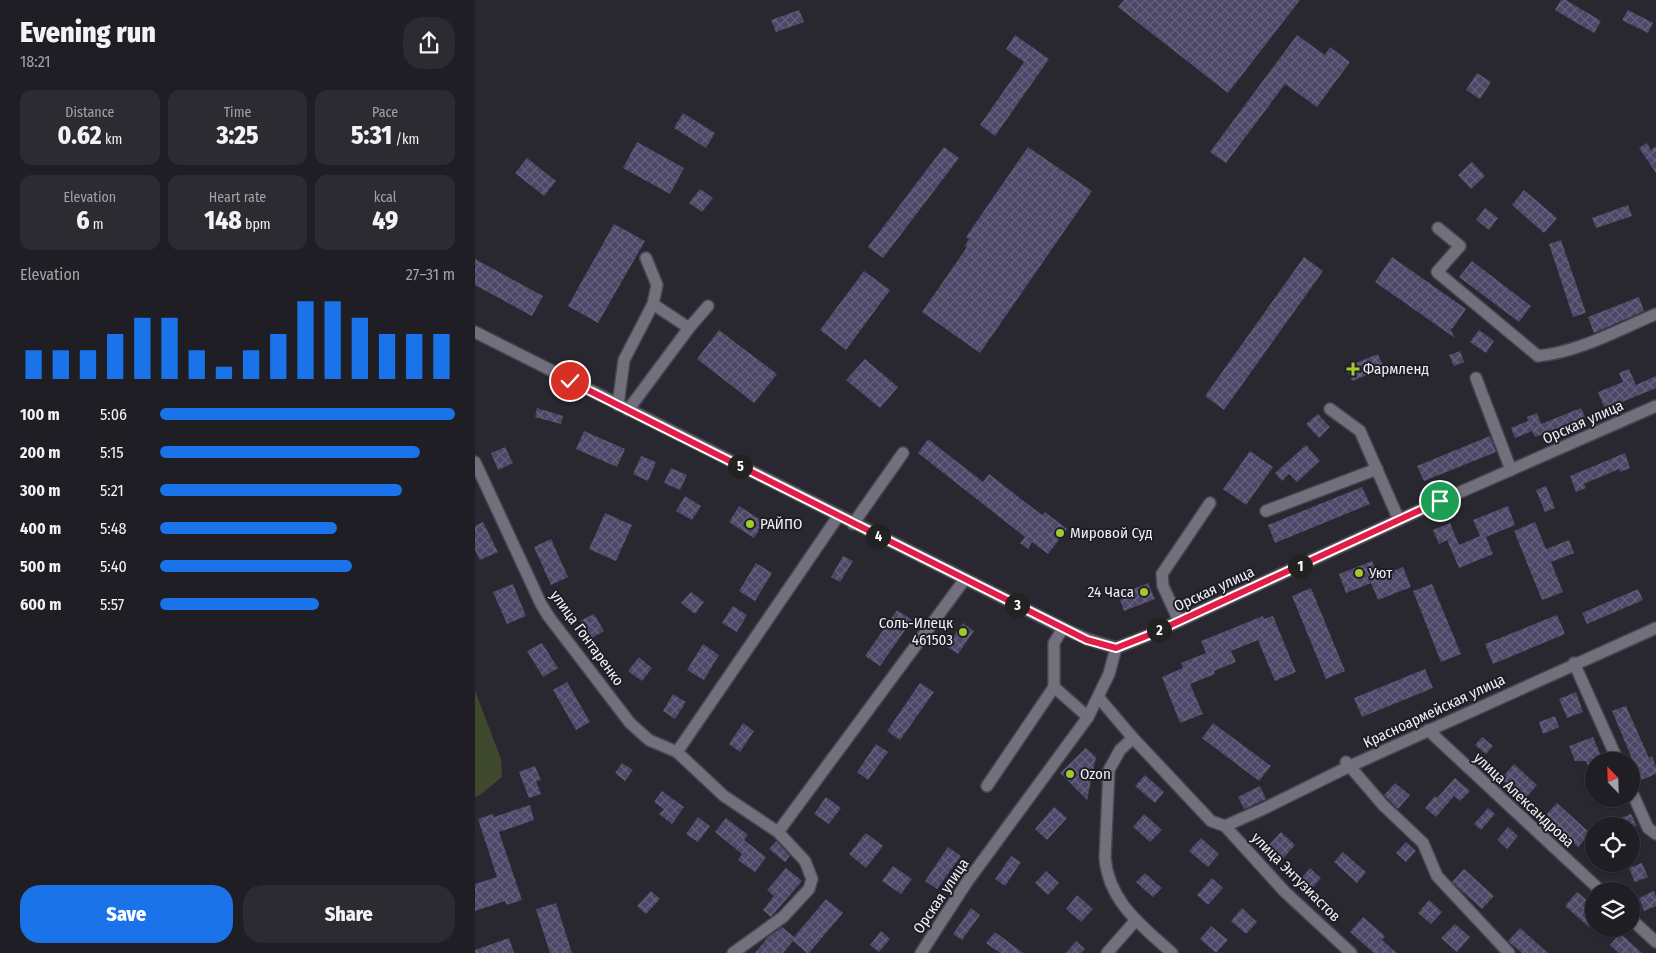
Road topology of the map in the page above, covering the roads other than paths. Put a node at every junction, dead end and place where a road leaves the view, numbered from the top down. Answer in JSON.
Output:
{"nodes":[{"id":1,"x":1438,"y":228,"type":"dead end"},
{"id":2,"x":646,"y":258,"type":"dead end"},
{"id":3,"x":653,"y":304,"type":"junction"},
{"id":4,"x":708,"y":306,"type":"dead end"},
{"id":5,"x":1656,"y":314,"type":"edge"},
{"id":6,"x":689,"y":328,"type":"junction"},
{"id":7,"x":475,"y":332,"type":"edge"},
{"id":8,"x":1476,"y":378,"type":"dead end"},
{"id":9,"x":1656,"y":406,"type":"edge"},
{"id":10,"x":623,"y":407,"type":"junction"},
{"id":11,"x":1330,"y":409,"type":"dead end"},
{"id":12,"x":903,"y":453,"type":"dead end"},
{"id":13,"x":475,"y":462,"type":"edge"},
{"id":14,"x":1377,"y":469,"type":"junction"},
{"id":15,"x":1511,"y":470,"type":"junction"},
{"id":16,"x":1210,"y":503,"type":"dead end"},
{"id":17,"x":1266,"y":511,"type":"dead end"},
{"id":18,"x":839,"y":515,"type":"junction"},
{"id":19,"x":1399,"y":520,"type":"junction"},
{"id":20,"x":853,"y":524,"type":"junction"},
{"id":21,"x":965,"y":579,"type":"junction"},
{"id":22,"x":1179,"y":622,"type":"junction"},
{"id":23,"x":1063,"y":628,"type":"junction"},
{"id":24,"x":1656,"y":628,"type":"edge"},
{"id":25,"x":1116,"y":648,"type":"junction"},
{"id":26,"x":1574,"y":663,"type":"junction"},
{"id":27,"x":1053,"y":687,"type":"junction"},
{"id":28,"x":1099,"y":698,"type":"junction"},
{"id":29,"x":1088,"y":717,"type":"junction"},
{"id":30,"x":1428,"y":730,"type":"junction"},
{"id":31,"x":1133,"y":738,"type":"junction"},
{"id":32,"x":677,"y":752,"type":"junction"},
{"id":33,"x":1614,"y":752,"type":"edge"},
{"id":34,"x":1347,"y":764,"type":"junction"},
{"id":35,"x":987,"y":786,"type":"dead end"},
{"id":36,"x":1639,"y":808,"type":"edge"},
{"id":37,"x":1222,"y":825,"type":"junction"},
{"id":38,"x":778,"y":832,"type":"junction"},
{"id":39,"x":1656,"y":834,"type":"edge"},
{"id":40,"x":1591,"y":882,"type":"edge"},
{"id":41,"x":1136,"y":920,"type":"junction"},
{"id":42,"x":1640,"y":928,"type":"edge"},
{"id":43,"x":1656,"y":942,"type":"edge"},
{"id":44,"x":733,"y":953,"type":"edge"},
{"id":45,"x":921,"y":953,"type":"edge"},
{"id":46,"x":1107,"y":953,"type":"edge"},
{"id":47,"x":1172,"y":953,"type":"edge"},
{"id":48,"x":1351,"y":953,"type":"edge"},
{"id":49,"x":1509,"y":953,"type":"edge"}],
"edges":[{"from":1,"to":5,"type":"street"},
{"from":2,"to":3,"type":"street"},
{"from":3,"to":6,"type":"street"},
{"from":3,"to":10,"type":"street"},
{"from":4,"to":6,"type":"street"},
{"from":6,"to":10,"type":"street"},
{"from":7,"to":10,"type":"street"},
{"from":8,"to":15,"type":"street"},
{"from":9,"to":15,"type":"street","name":"Орская улица"},
{"from":10,"to":18,"type":"street"},
{"from":11,"to":14,"type":"street"},
{"from":12,"to":20,"type":"street"},
{"from":13,"to":32,"type":"street","name":"улица Гонтаренко"},
{"from":14,"to":17,"type":"street"},
{"from":14,"to":19,"type":"street"},
{"from":15,"to":19,"type":"street","name":"Орская улица"},
{"from":16,"to":22,"type":"street"},
{"from":18,"to":20,"type":"street"},
{"from":18,"to":32,"type":"street"},
{"from":19,"to":22,"type":"street","name":"Орская улица"},
{"from":20,"to":21,"type":"street"},
{"from":21,"to":23,"type":"street"},
{"from":21,"to":38,"type":"street"},
{"from":22,"to":25,"type":"street","name":"Орская улица"},
{"from":23,"to":25,"type":"street"},
{"from":23,"to":27,"type":"street"},
{"from":24,"to":26,"type":"street","name":"Красноармейская улица"},
{"from":25,"to":28,"type":"street","name":"Орская улица"},
{"from":26,"to":30,"type":"street","name":"Красноармейская улица"},
{"from":26,"to":33,"type":"street"},
{"from":27,"to":29,"type":"street"},
{"from":27,"to":35,"type":"street"},
{"from":28,"to":29,"type":"street","name":"Орская улица"},
{"from":28,"to":31,"type":"street","name":"улица Энтузиастов"},
{"from":29,"to":45,"type":"street","name":"Орская улица"},
{"from":30,"to":34,"type":"street","name":"Красноармейская улица"},
{"from":30,"to":40,"type":"street","name":"улица Александрова"},
{"from":31,"to":37,"type":"street","name":"улица Энтузиастов"},
{"from":31,"to":41,"type":"street"},
{"from":32,"to":38,"type":"street","name":"улица Гонтаренко"},
{"from":34,"to":37,"type":"street","name":"Красноармейская улица"},
{"from":34,"to":49,"type":"street"},
{"from":36,"to":39,"type":"street"},
{"from":37,"to":48,"type":"street","name":"улица Энтузиастов"},
{"from":38,"to":44,"type":"street","name":"улица Гонтаренко"},
{"from":41,"to":46,"type":"street"},
{"from":41,"to":47,"type":"street"},
{"from":42,"to":43,"type":"street"}]}
